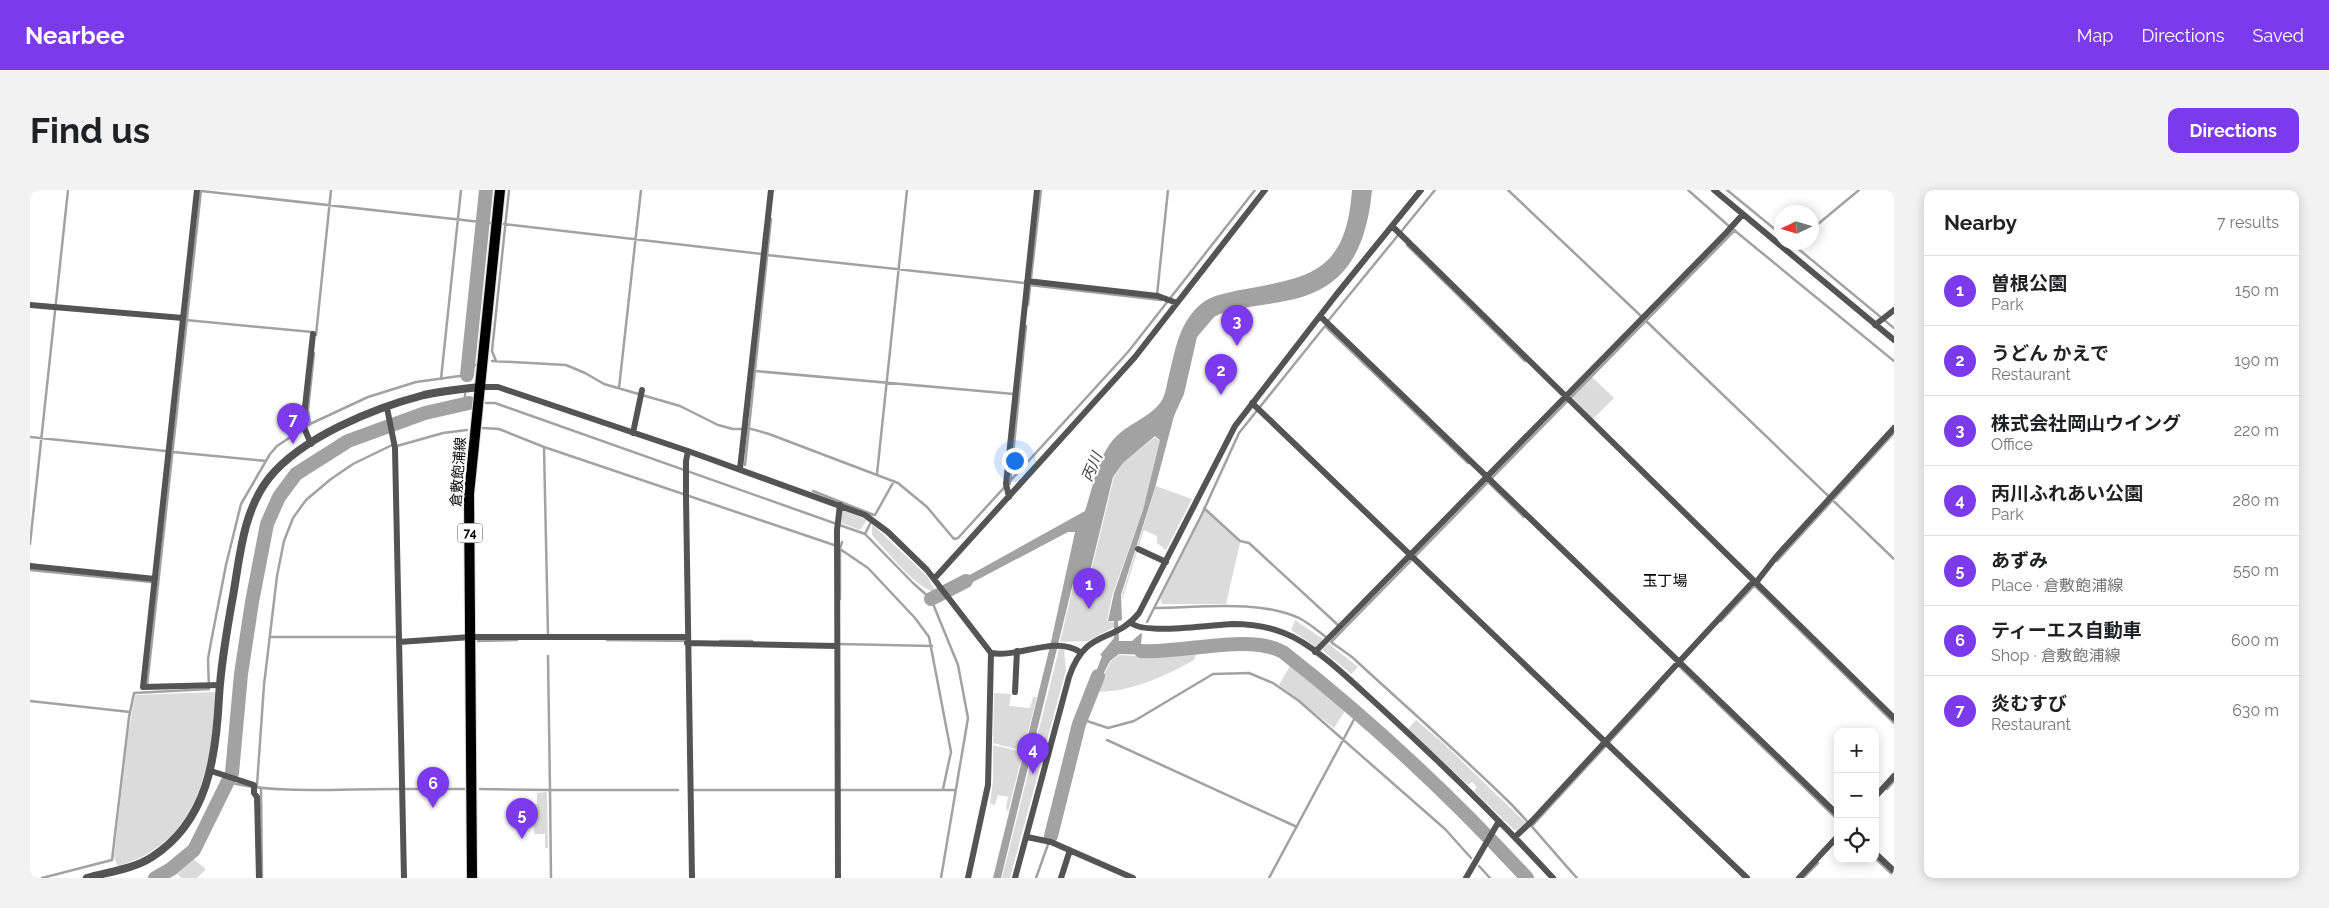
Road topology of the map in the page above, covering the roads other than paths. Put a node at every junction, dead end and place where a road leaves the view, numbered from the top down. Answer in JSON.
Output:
{"nodes":[{"id":1,"x":197,"y":190,"type":"edge"},
{"id":2,"x":500,"y":190,"type":"edge"},
{"id":3,"x":771,"y":190,"type":"edge"},
{"id":4,"x":1037,"y":190,"type":"edge"},
{"id":5,"x":1265,"y":190,"type":"edge"},
{"id":6,"x":1421,"y":190,"type":"edge"},
{"id":7,"x":1714,"y":190,"type":"edge"},
{"id":8,"x":1743,"y":214,"type":"junction"},
{"id":9,"x":1394,"y":227,"type":"junction"},
{"id":10,"x":1030,"y":282,"type":"junction"},
{"id":11,"x":1172,"y":300,"type":"junction"},
{"id":12,"x":30,"y":304,"type":"edge"},
{"id":13,"x":1894,"y":310,"type":"edge"},
{"id":14,"x":183,"y":318,"type":"junction"},
{"id":15,"x":1325,"y":321,"type":"junction"},
{"id":16,"x":1881,"y":321,"type":"junction"},
{"id":17,"x":313,"y":334,"type":"dead end"},
{"id":18,"x":1894,"y":340,"type":"edge"},
{"id":19,"x":480,"y":387,"type":"junction"},
{"id":20,"x":642,"y":393,"type":"dead end"},
{"id":21,"x":1566,"y":398,"type":"junction"},
{"id":22,"x":1252,"y":403,"type":"junction"},
{"id":23,"x":387,"y":408,"type":"junction"},
{"id":24,"x":1894,"y":428,"type":"edge"},
{"id":25,"x":633,"y":433,"type":"junction"},
{"id":26,"x":310,"y":444,"type":"junction"},
{"id":27,"x":688,"y":450,"type":"junction"},
{"id":28,"x":740,"y":470,"type":"junction"},
{"id":29,"x":1487,"y":478,"type":"junction"},
{"id":30,"x":1008,"y":498,"type":"junction"},
{"id":31,"x":840,"y":505,"type":"junction"},
{"id":32,"x":1138,"y":548,"type":"dead end"},
{"id":33,"x":1411,"y":556,"type":"junction"},
{"id":34,"x":1166,"y":562,"type":"junction"},
{"id":35,"x":30,"y":566,"type":"edge"},
{"id":36,"x":155,"y":579,"type":"junction"},
{"id":37,"x":934,"y":579,"type":"junction"},
{"id":38,"x":1754,"y":583,"type":"junction"},
{"id":39,"x":1131,"y":623,"type":"junction"},
{"id":40,"x":471,"y":637,"type":"junction"},
{"id":41,"x":400,"y":640,"type":"junction"},
{"id":42,"x":688,"y":641,"type":"junction"},
{"id":43,"x":836,"y":646,"type":"junction"},
{"id":44,"x":1017,"y":651,"type":"junction"},
{"id":45,"x":1080,"y":652,"type":"junction"},
{"id":46,"x":1315,"y":652,"type":"junction"},
{"id":47,"x":991,"y":653,"type":"junction"},
{"id":48,"x":1679,"y":663,"type":"junction"},
{"id":49,"x":220,"y":685,"type":"junction"},
{"id":50,"x":1015,"y":692,"type":"dead end"},
{"id":51,"x":1894,"y":718,"type":"edge"},
{"id":52,"x":1607,"y":743,"type":"junction"},
{"id":53,"x":211,"y":771,"type":"junction"},
{"id":54,"x":1894,"y":776,"type":"edge"},
{"id":55,"x":1879,"y":793,"type":"edge"},
{"id":56,"x":1834,"y":811,"type":"edge"},
{"id":57,"x":1498,"y":821,"type":"junction"},
{"id":58,"x":1027,"y":837,"type":"junction"},
{"id":59,"x":1515,"y":837,"type":"junction"},
{"id":60,"x":1834,"y":840,"type":"edge"},
{"id":61,"x":1070,"y":852,"type":"junction"},
{"id":62,"x":1879,"y":857,"type":"edge"},
{"id":63,"x":1894,"y":871,"type":"edge"},
{"id":64,"x":87,"y":878,"type":"edge"},
{"id":65,"x":259,"y":878,"type":"edge"},
{"id":66,"x":404,"y":878,"type":"edge"},
{"id":67,"x":472,"y":878,"type":"edge"},
{"id":68,"x":692,"y":878,"type":"edge"},
{"id":69,"x":838,"y":878,"type":"edge"},
{"id":70,"x":968,"y":878,"type":"edge"},
{"id":71,"x":1015,"y":878,"type":"edge"},
{"id":72,"x":1061,"y":878,"type":"edge"},
{"id":73,"x":1133,"y":878,"type":"edge"},
{"id":74,"x":1466,"y":878,"type":"edge"},
{"id":75,"x":1553,"y":878,"type":"edge"},
{"id":76,"x":1747,"y":878,"type":"edge"},
{"id":77,"x":1799,"y":878,"type":"edge"}],
"edges":[{"from":1,"to":14,"type":"street"},
{"from":2,"to":19,"type":"main road","name":"倉敷飽浦線","number":"74"},
{"from":3,"to":28,"type":"street"},
{"from":4,"to":10,"type":"street"},
{"from":5,"to":11,"type":"street"},
{"from":6,"to":9,"type":"street"},
{"from":7,"to":8,"type":"street"},
{"from":8,"to":16,"type":"street"},
{"from":8,"to":21,"type":"street"},
{"from":9,"to":15,"type":"street"},
{"from":9,"to":21,"type":"street"},
{"from":10,"to":11,"type":"street"},
{"from":10,"to":30,"type":"street"},
{"from":11,"to":30,"type":"street"},
{"from":12,"to":14,"type":"street"},
{"from":13,"to":16,"type":"street"},
{"from":14,"to":36,"type":"street"},
{"from":15,"to":22,"type":"street"},
{"from":15,"to":29,"type":"street"},
{"from":16,"to":18,"type":"street"},
{"from":17,"to":26,"type":"street"},
{"from":19,"to":23,"type":"street"},
{"from":19,"to":25,"type":"street"},
{"from":19,"to":40,"type":"main road","name":"倉敷飽浦線","number":"74"},
{"from":20,"to":25,"type":"street"},
{"from":21,"to":29,"type":"street"},
{"from":21,"to":38,"type":"street"},
{"from":22,"to":33,"type":"street"},
{"from":22,"to":34,"type":"street"},
{"from":23,"to":26,"type":"street"},
{"from":23,"to":41,"type":"street"},
{"from":24,"to":38,"type":"street"},
{"from":25,"to":27,"type":"street"},
{"from":26,"to":49,"type":"street"},
{"from":27,"to":28,"type":"street"},
{"from":27,"to":42,"type":"street"},
{"from":28,"to":31,"type":"street"},
{"from":29,"to":33,"type":"street"},
{"from":29,"to":48,"type":"street"},
{"from":30,"to":37,"type":"street"},
{"from":31,"to":37,"type":"street"},
{"from":31,"to":43,"type":"street"},
{"from":32,"to":34,"type":"street"},
{"from":33,"to":46,"type":"street"},
{"from":33,"to":52,"type":"street"},
{"from":34,"to":39,"type":"street"},
{"from":35,"to":36,"type":"street"},
{"from":36,"to":49,"type":"street"},
{"from":37,"to":47,"type":"street"},
{"from":38,"to":48,"type":"street"},
{"from":38,"to":51,"type":"street"},
{"from":39,"to":45,"type":"street"},
{"from":39,"to":46,"type":"street"},
{"from":40,"to":41,"type":"street"},
{"from":40,"to":42,"type":"street"},
{"from":40,"to":67,"type":"main road","name":"倉敷飽浦線","number":"74"},
{"from":41,"to":66,"type":"street"},
{"from":42,"to":43,"type":"street"},
{"from":42,"to":68,"type":"street"},
{"from":43,"to":69,"type":"street"},
{"from":44,"to":45,"type":"street"},
{"from":44,"to":47,"type":"street"},
{"from":44,"to":50,"type":"street"},
{"from":45,"to":58,"type":"street"},
{"from":46,"to":57,"type":"street"},
{"from":47,"to":70,"type":"street"},
{"from":48,"to":52,"type":"street"},
{"from":48,"to":56,"type":"street"},
{"from":49,"to":53,"type":"street"},
{"from":52,"to":59,"type":"street"},
{"from":52,"to":76,"type":"street"},
{"from":53,"to":64,"type":"street"},
{"from":53,"to":65,"type":"street"},
{"from":54,"to":55,"type":"street"},
{"from":57,"to":59,"type":"street"},
{"from":57,"to":74,"type":"street"},
{"from":58,"to":61,"type":"street"},
{"from":58,"to":71,"type":"street"},
{"from":59,"to":75,"type":"street"},
{"from":60,"to":77,"type":"street"},
{"from":61,"to":72,"type":"street"},
{"from":61,"to":73,"type":"street"},
{"from":62,"to":63,"type":"street"}]}
